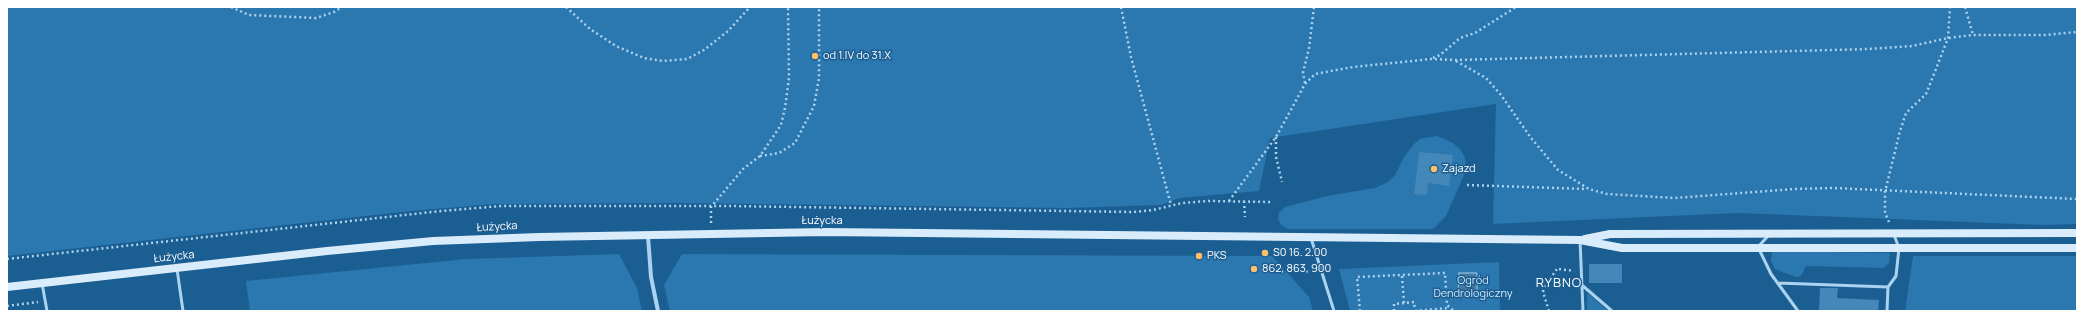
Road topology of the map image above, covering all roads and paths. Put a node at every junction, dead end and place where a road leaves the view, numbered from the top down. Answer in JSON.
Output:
{"nodes":[{"id":1,"x":231,"y":7,"type":"edge"},
{"id":2,"x":342,"y":7,"type":"edge"},
{"id":3,"x":566,"y":7,"type":"edge"},
{"id":4,"x":750,"y":7,"type":"edge"},
{"id":5,"x":788,"y":7,"type":"edge"},
{"id":6,"x":819,"y":7,"type":"edge"},
{"id":7,"x":1121,"y":7,"type":"edge"},
{"id":8,"x":1314,"y":7,"type":"edge"},
{"id":9,"x":1516,"y":7,"type":"edge"},
{"id":10,"x":1950,"y":7,"type":"edge"},
{"id":11,"x":1966,"y":7,"type":"edge"},
{"id":12,"x":2077,"y":32,"type":"edge"},
{"id":13,"x":1973,"y":35,"type":"junction"},
{"id":14,"x":1948,"y":38,"type":"junction"},
{"id":15,"x":1431,"y":59,"type":"junction"},
{"id":16,"x":1456,"y":60,"type":"junction"},
{"id":17,"x":1305,"y":84,"type":"junction"},
{"id":18,"x":1276,"y":137,"type":"junction"},
{"id":19,"x":760,"y":156,"type":"junction"},
{"id":20,"x":1282,"y":182,"type":"dead end"},
{"id":21,"x":1467,"y":185,"type":"dead end"},
{"id":22,"x":1588,"y":189,"type":"junction"},
{"id":23,"x":1885,"y":192,"type":"junction"},
{"id":24,"x":2077,"y":199,"type":"edge"},
{"id":25,"x":1229,"y":201,"type":"junction"},
{"id":26,"x":1244,"y":201,"type":"junction"},
{"id":27,"x":1273,"y":202,"type":"dead end"},
{"id":28,"x":1171,"y":205,"type":"junction"},
{"id":29,"x":712,"y":207,"type":"junction"},
{"id":30,"x":1245,"y":217,"type":"dead end"},
{"id":31,"x":1894,"y":233,"type":"junction"},
{"id":32,"x":2077,"y":233,"type":"edge"},
{"id":33,"x":1769,"y":234,"type":"junction"},
{"id":34,"x":712,"y":235,"type":"junction"},
{"id":35,"x":648,"y":236,"type":"junction"},
{"id":36,"x":1311,"y":238,"type":"junction"},
{"id":37,"x":1580,"y":240,"type":"junction"},
{"id":38,"x":1758,"y":247,"type":"junction"},
{"id":39,"x":1899,"y":248,"type":"junction"},
{"id":40,"x":2077,"y":248,"type":"edge"},
{"id":41,"x":7,"y":259,"type":"edge"},
{"id":42,"x":177,"y":269,"type":"junction"},
{"id":43,"x":1575,"y":271,"type":"dead end"},
{"id":44,"x":1402,"y":276,"type":"junction"},
{"id":45,"x":42,"y":283,"type":"junction"},
{"id":46,"x":1778,"y":283,"type":"junction"},
{"id":47,"x":1582,"y":286,"type":"junction"},
{"id":48,"x":7,"y":287,"type":"edge"},
{"id":49,"x":1888,"y":287,"type":"junction"},
{"id":50,"x":46,"y":301,"type":"junction"},
{"id":51,"x":1404,"y":303,"type":"junction"},
{"id":52,"x":7,"y":306,"type":"edge"},
{"id":53,"x":1447,"y":308,"type":"edge"},
{"id":54,"x":47,"y":311,"type":"edge"},
{"id":55,"x":183,"y":311,"type":"edge"},
{"id":56,"x":658,"y":311,"type":"edge"},
{"id":57,"x":1334,"y":311,"type":"edge"},
{"id":58,"x":1360,"y":311,"type":"edge"},
{"id":59,"x":1394,"y":311,"type":"edge"},
{"id":60,"x":1415,"y":311,"type":"edge"},
{"id":61,"x":1454,"y":311,"type":"edge"},
{"id":62,"x":1549,"y":311,"type":"edge"},
{"id":63,"x":1583,"y":311,"type":"edge"},
{"id":64,"x":1612,"y":311,"type":"edge"},
{"id":65,"x":1798,"y":311,"type":"edge"},
{"id":66,"x":1887,"y":311,"type":"edge"}],
"edges":[{"from":1,"to":2,"type":"path"},
{"from":3,"to":4,"type":"path"},
{"from":5,"to":19,"type":"path"},
{"from":6,"to":19,"type":"path"},
{"from":7,"to":28,"type":"path"},
{"from":8,"to":17,"type":"path"},
{"from":9,"to":15,"type":"path"},
{"from":10,"to":14,"type":"path"},
{"from":11,"to":13,"type":"path"},
{"from":12,"to":13,"type":"path"},
{"from":13,"to":14,"type":"path"},
{"from":14,"to":16,"type":"path"},
{"from":14,"to":23,"type":"path"},
{"from":15,"to":16,"type":"path"},
{"from":15,"to":17,"type":"path"},
{"from":16,"to":22,"type":"path"},
{"from":17,"to":18,"type":"path"},
{"from":18,"to":20,"type":"path"},
{"from":18,"to":25,"type":"path"},
{"from":19,"to":29,"type":"path"},
{"from":21,"to":22,"type":"path"},
{"from":22,"to":23,"type":"path"},
{"from":23,"to":24,"type":"path"},
{"from":23,"to":31,"type":"path"},
{"from":25,"to":26,"type":"path"},
{"from":25,"to":28,"type":"path"},
{"from":26,"to":27,"type":"path"},
{"from":26,"to":30,"type":"path"},
{"from":28,"to":29,"type":"path"},
{"from":29,"to":34,"type":"path"},
{"from":29,"to":41,"type":"path"},
{"from":31,"to":32,"type":"main road"},
{"from":31,"to":33,"type":"main road"},
{"from":31,"to":39,"type":"lane"},
{"from":33,"to":37,"type":"main road"},
{"from":33,"to":38,"type":"lane"},
{"from":34,"to":35,"type":"main road","name":"Łużycka"},
{"from":34,"to":36,"type":"main road","name":"Łużycka"},
{"from":35,"to":42,"type":"main road","name":"Łużycka"},
{"from":35,"to":56,"type":"street"},
{"from":36,"to":37,"type":"main road","name":"Łużycka"},
{"from":36,"to":57,"type":"lane"},
{"from":37,"to":38,"type":"main road"},
{"from":37,"to":47,"type":"lane"},
{"from":38,"to":39,"type":"main road"},
{"from":38,"to":46,"type":"lane"},
{"from":39,"to":40,"type":"main road"},
{"from":39,"to":49,"type":"lane"},
{"from":42,"to":45,"type":"main road","name":"Łużycka"},
{"from":42,"to":55,"type":"lane"},
{"from":43,"to":62,"type":"path"},
{"from":44,"to":51,"type":"path"},
{"from":44,"to":53,"type":"path"},
{"from":44,"to":58,"type":"path"},
{"from":45,"to":48,"type":"main road","name":"Łużycka"},
{"from":45,"to":50,"type":"lane"},
{"from":46,"to":49,"type":"lane"},
{"from":46,"to":65,"type":"lane"},
{"from":47,"to":63,"type":"lane"},
{"from":47,"to":64,"type":"lane"},
{"from":49,"to":66,"type":"lane"},
{"from":50,"to":52,"type":"path"},
{"from":50,"to":54,"type":"lane"},
{"from":51,"to":59,"type":"path"},
{"from":51,"to":60,"type":"path"},
{"from":53,"to":60,"type":"path"},
{"from":53,"to":61,"type":"path"}]}
